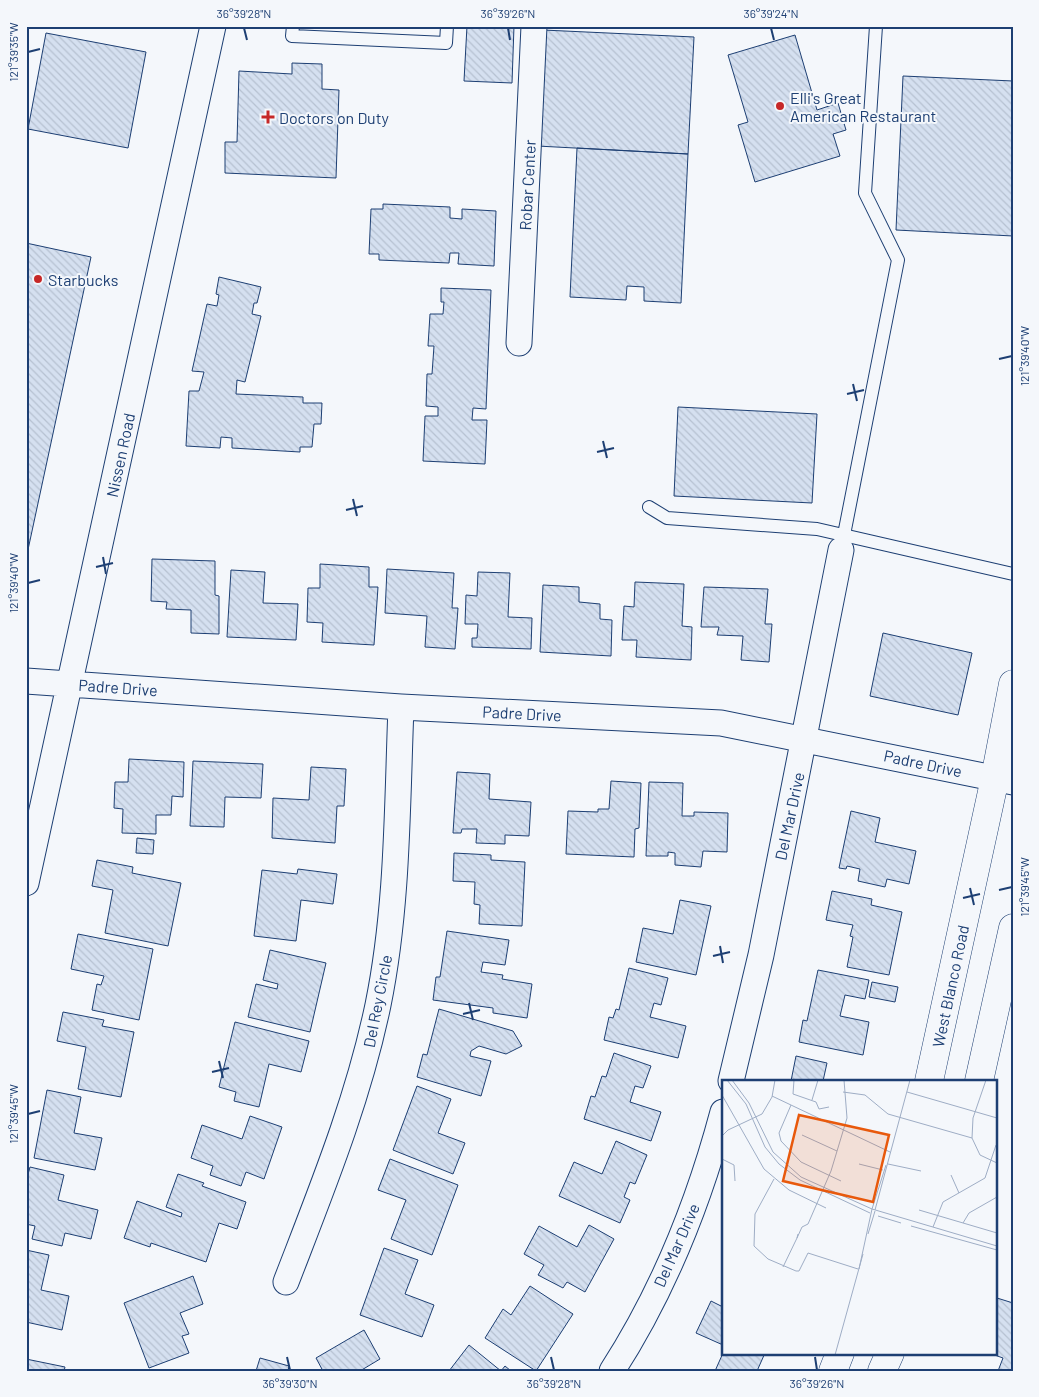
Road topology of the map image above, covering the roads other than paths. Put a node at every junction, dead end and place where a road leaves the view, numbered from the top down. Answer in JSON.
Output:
{"nodes":[{"id":1,"x":213,"y":26,"type":"edge"},
{"id":2,"x":293,"y":26,"type":"edge"},
{"id":3,"x":447,"y":26,"type":"edge"},
{"id":4,"x":534,"y":26,"type":"edge"},
{"id":5,"x":876,"y":26,"type":"edge"},
{"id":6,"x":519,"y":343,"type":"dead end"},
{"id":7,"x":649,"y":507,"type":"dead end"},
{"id":8,"x":842,"y":542,"type":"junction"},
{"id":9,"x":1013,"y":574,"type":"edge"},
{"id":10,"x":26,"y":680,"type":"edge"},
{"id":11,"x":71,"y":683,"type":"junction"},
{"id":12,"x":1013,"y":684,"type":"edge"},
{"id":13,"x":401,"y":707,"type":"junction"},
{"id":14,"x":805,"y":738,"type":"junction"},
{"id":15,"x":1004,"y":780,"type":"edge"},
{"id":16,"x":26,"y":883,"type":"edge"},
{"id":17,"x":1013,"y":928,"type":"edge"},
{"id":18,"x":731,"y":1080,"type":"edge"},
{"id":19,"x":929,"y":1080,"type":"edge"},
{"id":20,"x":979,"y":1080,"type":"edge"},
{"id":21,"x":722,"y":1115,"type":"edge"},
{"id":22,"x":286,"y":1282,"type":"dead end"},
{"id":23,"x":840,"y":1354,"type":"edge"},
{"id":24,"x":890,"y":1354,"type":"edge"},
{"id":25,"x":612,"y":1371,"type":"edge"},
{"id":26,"x":833,"y":1371,"type":"edge"},
{"id":27,"x":882,"y":1371,"type":"edge"}],
"edges":[{"from":1,"to":11,"type":"street","name":"Nissen Road"},
{"from":2,"to":3,"type":"lane"},
{"from":4,"to":6,"type":"street","name":"Robar Center"},
{"from":5,"to":8,"type":"lane"},
{"from":7,"to":8,"type":"lane"},
{"from":8,"to":9,"type":"lane"},
{"from":8,"to":14,"type":"street","name":"Del Mar Drive"},
{"from":10,"to":11,"type":"street","name":"Padre Drive"},
{"from":11,"to":13,"type":"street","name":"Padre Drive"},
{"from":11,"to":16,"type":"street","name":"Nissen Road"},
{"from":12,"to":15,"type":"main road","name":"West Blanco Road"},
{"from":13,"to":14,"type":"street","name":"Padre Drive"},
{"from":13,"to":22,"type":"street","name":"Del Rey Circle"},
{"from":14,"to":15,"type":"street","name":"Padre Drive"},
{"from":14,"to":18,"type":"street","name":"Del Mar Drive"},
{"from":15,"to":19,"type":"main road","name":"West Blanco Road"},
{"from":17,"to":20,"type":"main road"},
{"from":21,"to":25,"type":"street","name":"Del Mar Drive"},
{"from":23,"to":26,"type":"main road"},
{"from":24,"to":27,"type":"main road"}]}
